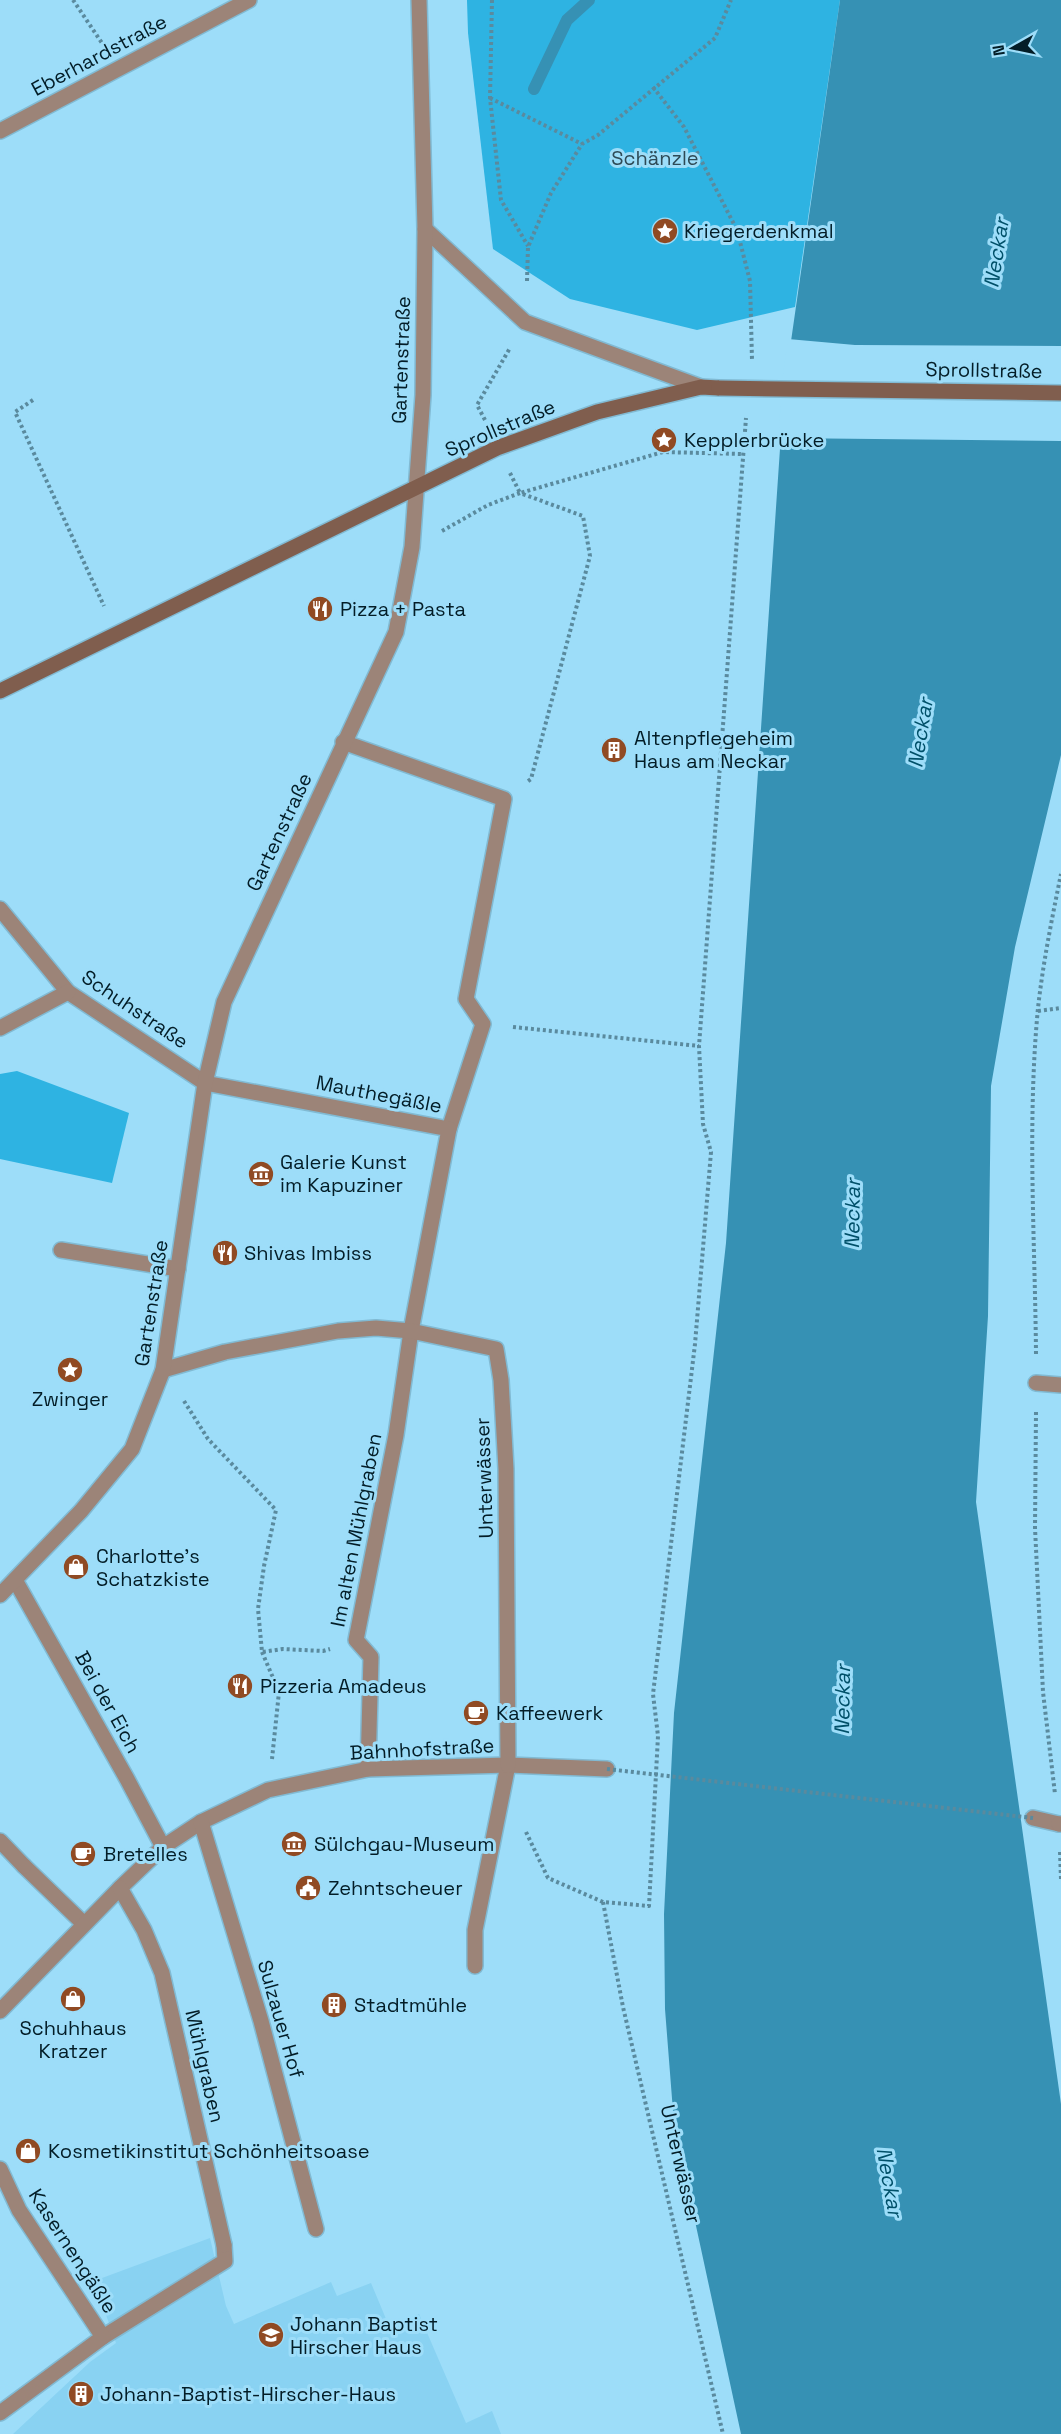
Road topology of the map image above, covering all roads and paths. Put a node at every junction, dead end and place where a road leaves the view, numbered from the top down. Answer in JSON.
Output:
{"nodes":[{"id":1,"x":74,"y":0,"type":"edge"},
{"id":2,"x":249,"y":0,"type":"edge"},
{"id":3,"x":419,"y":0,"type":"edge"},
{"id":4,"x":492,"y":0,"type":"edge"},
{"id":5,"x":731,"y":0,"type":"edge"},
{"id":6,"x":118,"y":69,"type":"junction"},
{"id":7,"x":653,"y":87,"type":"junction"},
{"id":8,"x":490,"y":98,"type":"junction"},
{"id":9,"x":0,"y":131,"type":"edge"},
{"id":10,"x":582,"y":144,"type":"junction"},
{"id":11,"x":425,"y":230,"type":"junction"},
{"id":12,"x":528,"y":246,"type":"junction"},
{"id":13,"x":525,"y":322,"type":"junction"},
{"id":14,"x":752,"y":365,"type":"dead end"},
{"id":15,"x":700,"y":387,"type":"junction"},
{"id":16,"x":1061,"y":393,"type":"edge"},
{"id":17,"x":33,"y":400,"type":"dead end"},
{"id":18,"x":747,"y":410,"type":"dead end"},
{"id":19,"x":497,"y":447,"type":"junction"},
{"id":20,"x":742,"y":454,"type":"junction"},
{"id":21,"x":417,"y":488,"type":"junction"},
{"id":22,"x":520,"y":493,"type":"junction"},
{"id":23,"x":412,"y":547,"type":"junction"},
{"id":24,"x":116,"y":634,"type":"junction"},
{"id":25,"x":0,"y":691,"type":"edge"},
{"id":26,"x":344,"y":742,"type":"junction"},
{"id":27,"x":504,"y":799,"type":"junction"},
{"id":28,"x":1061,"y":874,"type":"edge"},
{"id":29,"x":0,"y":909,"type":"edge"},
{"id":30,"x":68,"y":992,"type":"junction"},
{"id":31,"x":1061,"y":1008,"type":"edge"},
{"id":32,"x":1038,"y":1011,"type":"junction"},
{"id":33,"x":483,"y":1024,"type":"junction"},
{"id":34,"x":0,"y":1028,"type":"edge"},
{"id":35,"x":699,"y":1046,"type":"junction"},
{"id":36,"x":205,"y":1083,"type":"junction"},
{"id":37,"x":449,"y":1129,"type":"junction"},
{"id":38,"x":61,"y":1250,"type":"dead end"},
{"id":39,"x":178,"y":1269,"type":"junction"},
{"id":40,"x":411,"y":1331,"type":"junction"},
{"id":41,"x":163,"y":1370,"type":"junction"},
{"id":42,"x":1036,"y":1383,"type":"junction"},
{"id":43,"x":1061,"y":1385,"type":"edge"},
{"id":44,"x":15,"y":1580,"type":"junction"},
{"id":45,"x":0,"y":1595,"type":"edge"},
{"id":46,"x":356,"y":1640,"type":"junction"},
{"id":47,"x":262,"y":1652,"type":"junction"},
{"id":48,"x":508,"y":1765,"type":"junction"},
{"id":49,"x":368,"y":1769,"type":"junction"},
{"id":50,"x":607,"y":1769,"type":"joint"},
{"id":51,"x":268,"y":1790,"type":"junction"},
{"id":52,"x":1033,"y":1818,"type":"joint"},
{"id":53,"x":201,"y":1822,"type":"junction"},
{"id":54,"x":1060,"y":1824,"type":"edge"},
{"id":55,"x":525,"y":1830,"type":"dead end"},
{"id":56,"x":0,"y":1841,"type":"edge"},
{"id":57,"x":163,"y":1847,"type":"junction"},
{"id":58,"x":120,"y":1888,"type":"junction"},
{"id":59,"x":603,"y":1902,"type":"junction"},
{"id":60,"x":84,"y":1924,"type":"junction"},
{"id":61,"x":475,"y":1966,"type":"dead end"},
{"id":62,"x":0,"y":2011,"type":"edge"},
{"id":63,"x":0,"y":2169,"type":"edge"},
{"id":64,"x":316,"y":2229,"type":"dead end"},
{"id":65,"x":103,"y":2337,"type":"junction"},
{"id":66,"x":0,"y":2413,"type":"edge"},
{"id":67,"x":723,"y":2434,"type":"edge"}],
"edges":[{"from":1,"to":6,"type":"path"},
{"from":2,"to":6,"type":"street","name":"Eberhardstraße"},
{"from":3,"to":11,"type":"street","name":"Gartenstraße"},
{"from":4,"to":8,"type":"path"},
{"from":5,"to":7,"type":"path"},
{"from":6,"to":9,"type":"street","name":"Eberhardstraße"},
{"from":7,"to":10,"type":"path"},
{"from":7,"to":14,"type":"path"},
{"from":8,"to":10,"type":"path"},
{"from":8,"to":12,"type":"path"},
{"from":10,"to":12,"type":"path"},
{"from":11,"to":13,"type":"street"},
{"from":11,"to":21,"type":"street","name":"Gartenstraße"},
{"from":12,"to":13,"type":"path"},
{"from":13,"to":15,"type":"street"},
{"from":13,"to":19,"type":"path"},
{"from":15,"to":16,"type":"main road","name":"Sprollstraße","bridge":true},
{"from":15,"to":19,"type":"main road","name":"Sprollstraße"},
{"from":17,"to":24,"type":"path"},
{"from":18,"to":20,"type":"path"},
{"from":19,"to":21,"type":"main road","name":"Sprollstraße"},
{"from":19,"to":22,"type":"path"},
{"from":20,"to":22,"type":"path"},
{"from":20,"to":35,"type":"path"},
{"from":21,"to":23,"type":"street","name":"Gartenstraße"},
{"from":21,"to":24,"type":"main road","name":"Sprollstraße"},
{"from":22,"to":23,"type":"path"},
{"from":22,"to":27,"type":"path"},
{"from":23,"to":26,"type":"street","name":"Gartenstraße"},
{"from":24,"to":25,"type":"main road","name":"Sprollstraße"},
{"from":26,"to":27,"type":"street"},
{"from":26,"to":36,"type":"street","name":"Gartenstraße"},
{"from":27,"to":33,"type":"street"},
{"from":28,"to":32,"type":"path"},
{"from":29,"to":30,"type":"street","name":"Schuhstraße"},
{"from":30,"to":34,"type":"street"},
{"from":30,"to":36,"type":"street","name":"Schuhstraße"},
{"from":31,"to":32,"type":"path"},
{"from":32,"to":42,"type":"path"},
{"from":33,"to":35,"type":"path"},
{"from":33,"to":37,"type":"street"},
{"from":35,"to":59,"type":"path"},
{"from":36,"to":37,"type":"street","name":"Mauthegäßle"},
{"from":36,"to":39,"type":"street","name":"Gartenstraße"},
{"from":37,"to":40,"type":"street","name":"Mauthegäßle"},
{"from":38,"to":39,"type":"street"},
{"from":39,"to":41,"type":"street","name":"Gartenstraße"},
{"from":40,"to":41,"type":"street","name":"Unterwässer"},
{"from":40,"to":46,"type":"street","name":"Im alten Mühlgraben"},
{"from":40,"to":48,"type":"street","name":"Unterwässer"},
{"from":41,"to":44,"type":"street","name":"Gartenstraße"},
{"from":41,"to":47,"type":"path"},
{"from":42,"to":43,"type":"street"},
{"from":42,"to":54,"type":"path"},
{"from":44,"to":45,"type":"street","name":"Gartenstraße"},
{"from":44,"to":57,"type":"street","name":"Bei der Eich"},
{"from":46,"to":47,"type":"path"},
{"from":46,"to":49,"type":"street","name":"Im alten Mühlgraben"},
{"from":47,"to":51,"type":"path"},
{"from":48,"to":49,"type":"street","name":"Bahnhofstraße"},
{"from":48,"to":50,"type":"street","name":"Bahnhofstraße"},
{"from":48,"to":61,"type":"street"},
{"from":49,"to":51,"type":"street","name":"Bahnhofstraße"},
{"from":50,"to":52,"type":"path","bridge":true},
{"from":51,"to":53,"type":"street","name":"Bahnhofstraße"},
{"from":52,"to":54,"type":"street"},
{"from":53,"to":57,"type":"street","name":"Bahnhofstraße"},
{"from":53,"to":64,"type":"street","name":"Sulzauer Hof"},
{"from":55,"to":59,"type":"path"},
{"from":56,"to":60,"type":"street"},
{"from":57,"to":58,"type":"street","name":"Bahnhofstraße"},
{"from":58,"to":60,"type":"street","name":"Bahnhofstraße"},
{"from":58,"to":65,"type":"street","name":"Mühlgraben"},
{"from":59,"to":67,"type":"path","name":"Unterwässer"},
{"from":60,"to":62,"type":"street","name":"Bahnhofstraße"},
{"from":63,"to":65,"type":"street","name":"Kasernengäßle"},
{"from":65,"to":66,"type":"street","name":"Kasernengäßle"}]}
